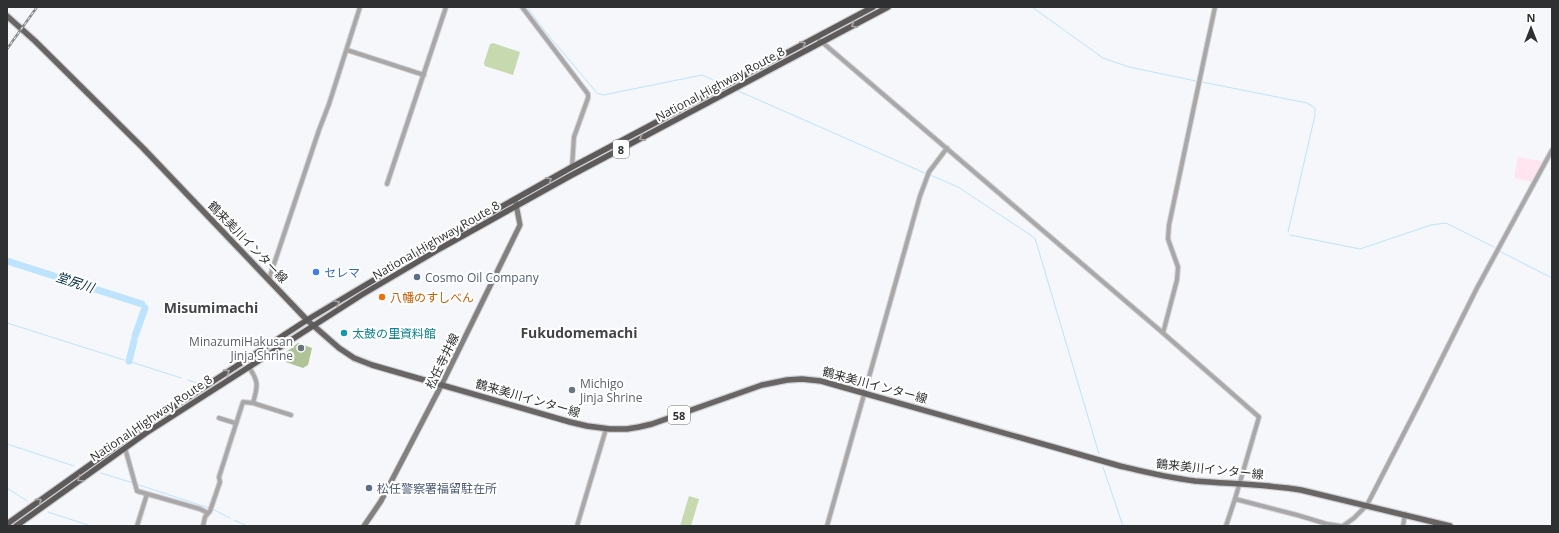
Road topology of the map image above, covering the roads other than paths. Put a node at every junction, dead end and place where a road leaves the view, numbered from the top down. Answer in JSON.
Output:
{"nodes":[{"id":1,"x":360,"y":7,"type":"edge"},
{"id":2,"x":446,"y":7,"type":"edge"},
{"id":3,"x":522,"y":7,"type":"edge"},
{"id":4,"x":873,"y":7,"type":"edge"},
{"id":5,"x":888,"y":7,"type":"edge"},
{"id":6,"x":1215,"y":7,"type":"edge"},
{"id":7,"x":7,"y":16,"type":"edge"},
{"id":8,"x":816,"y":37,"type":"junction"},
{"id":9,"x":823,"y":41,"type":"junction"},
{"id":10,"x":347,"y":50,"type":"junction"},
{"id":11,"x":424,"y":75,"type":"junction"},
{"id":12,"x":947,"y":148,"type":"junction"},
{"id":13,"x":1552,"y":150,"type":"edge"},
{"id":14,"x":572,"y":167,"type":"junction"},
{"id":15,"x":387,"y":184,"type":"dead end"},
{"id":16,"x":515,"y":199,"type":"junction"},
{"id":17,"x":517,"y":206,"type":"junction"},
{"id":18,"x":269,"y":279,"type":"junction"},
{"id":19,"x":307,"y":320,"type":"junction"},
{"id":20,"x":314,"y":326,"type":"junction"},
{"id":21,"x":1162,"y":333,"type":"junction"},
{"id":22,"x":248,"y":366,"type":"junction"},
{"id":23,"x":442,"y":384,"type":"junction"},
{"id":24,"x":864,"y":392,"type":"junction"},
{"id":25,"x":254,"y":403,"type":"junction"},
{"id":26,"x":291,"y":415,"type":"dead end"},
{"id":27,"x":219,"y":418,"type":"dead end"},
{"id":28,"x":235,"y":423,"type":"junction"},
{"id":29,"x":606,"y":428,"type":"junction"},
{"id":30,"x":125,"y":448,"type":"junction"},
{"id":31,"x":1240,"y":483,"type":"junction"},
{"id":32,"x":147,"y":494,"type":"junction"},
{"id":33,"x":1235,"y":499,"type":"junction"},
{"id":34,"x":1367,"y":505,"type":"junction"},
{"id":35,"x":209,"y":512,"type":"junction"},
{"id":36,"x":1405,"y":514,"type":"junction"},
{"id":37,"x":7,"y":524,"type":"edge"},
{"id":38,"x":16,"y":526,"type":"edge"},
{"id":39,"x":137,"y":526,"type":"edge"},
{"id":40,"x":202,"y":526,"type":"edge"},
{"id":41,"x":364,"y":526,"type":"edge"},
{"id":42,"x":576,"y":526,"type":"edge"},
{"id":43,"x":827,"y":526,"type":"edge"},
{"id":44,"x":1226,"y":526,"type":"edge"},
{"id":45,"x":1342,"y":526,"type":"edge"},
{"id":46,"x":1402,"y":526,"type":"edge"},
{"id":47,"x":1450,"y":526,"type":"edge"}],
"edges":[{"from":1,"to":10,"type":"street"},
{"from":2,"to":11,"type":"street"},
{"from":3,"to":14,"type":"street"},
{"from":4,"to":8,"type":"highway","name":"National Highway Route 8","number":"8"},
{"from":5,"to":9,"type":"highway","name":"National Highway Route 8","number":"8","one_way":true},
{"from":6,"to":21,"type":"street"},
{"from":7,"to":18,"type":"main road","name":"鶴来美川インター線","number":"58"},
{"from":8,"to":9,"type":"street"},
{"from":14,"to":8,"type":"highway","name":"National Highway Route 8","number":"8","one_way":true},
{"from":9,"to":12,"type":"street"},
{"from":9,"to":17,"type":"highway","name":"National Highway Route 8","number":"8","one_way":true},
{"from":10,"to":11,"type":"street"},
{"from":10,"to":18,"type":"street"},
{"from":11,"to":15,"type":"street"},
{"from":12,"to":21,"type":"street"},
{"from":12,"to":24,"type":"street"},
{"from":13,"to":34,"type":"street"},
{"from":16,"to":14,"type":"highway","name":"National Highway Route 8","number":"8","one_way":true},
{"from":16,"to":17,"type":"main road","name":"松任寺井線"},
{"from":19,"to":16,"type":"highway","name":"National Highway Route 8","number":"8","one_way":true},
{"from":17,"to":20,"type":"highway","name":"National Highway Route 8","number":"8"},
{"from":17,"to":23,"type":"main road","name":"松任寺井線"},
{"from":18,"to":19,"type":"main road","name":"鶴来美川インター線","number":"58"},
{"from":19,"to":20,"type":"main road","name":"鶴来美川インター線","number":"58"},
{"from":37,"to":19,"type":"highway","name":"National Highway Route 8","number":"8","one_way":true},
{"from":20,"to":22,"type":"highway","name":"National Highway Route 8","number":"8"},
{"from":20,"to":23,"type":"main road","name":"鶴来美川インター線","number":"58"},
{"from":21,"to":31,"type":"street"},
{"from":22,"to":25,"type":"street"},
{"from":22,"to":30,"type":"highway","name":"National Highway Route 8","number":"8"},
{"from":23,"to":29,"type":"main road","name":"鶴来美川インター線","number":"58"},
{"from":23,"to":41,"type":"main road","name":"松任寺井線"},
{"from":24,"to":29,"type":"main road","name":"鶴来美川インター線","number":"58"},
{"from":24,"to":31,"type":"main road","name":"鶴来美川インター線","number":"58"},
{"from":24,"to":43,"type":"street"},
{"from":25,"to":26,"type":"street"},
{"from":25,"to":28,"type":"street"},
{"from":27,"to":28,"type":"street"},
{"from":28,"to":35,"type":"street"},
{"from":29,"to":42,"type":"street"},
{"from":30,"to":32,"type":"street"},
{"from":30,"to":38,"type":"highway","name":"National Highway Route 8","number":"8","one_way":true},
{"from":31,"to":33,"type":"street"},
{"from":31,"to":34,"type":"main road","name":"鶴来美川インター線","number":"58"},
{"from":32,"to":35,"type":"street"},
{"from":32,"to":39,"type":"street"},
{"from":33,"to":44,"type":"street"},
{"from":33,"to":45,"type":"street"},
{"from":34,"to":36,"type":"main road","name":"鶴来美川インター線","number":"58"},
{"from":34,"to":45,"type":"street"},
{"from":35,"to":40,"type":"street"},
{"from":36,"to":46,"type":"street"},
{"from":36,"to":47,"type":"main road","name":"鶴来美川インター線","number":"58"}]}
